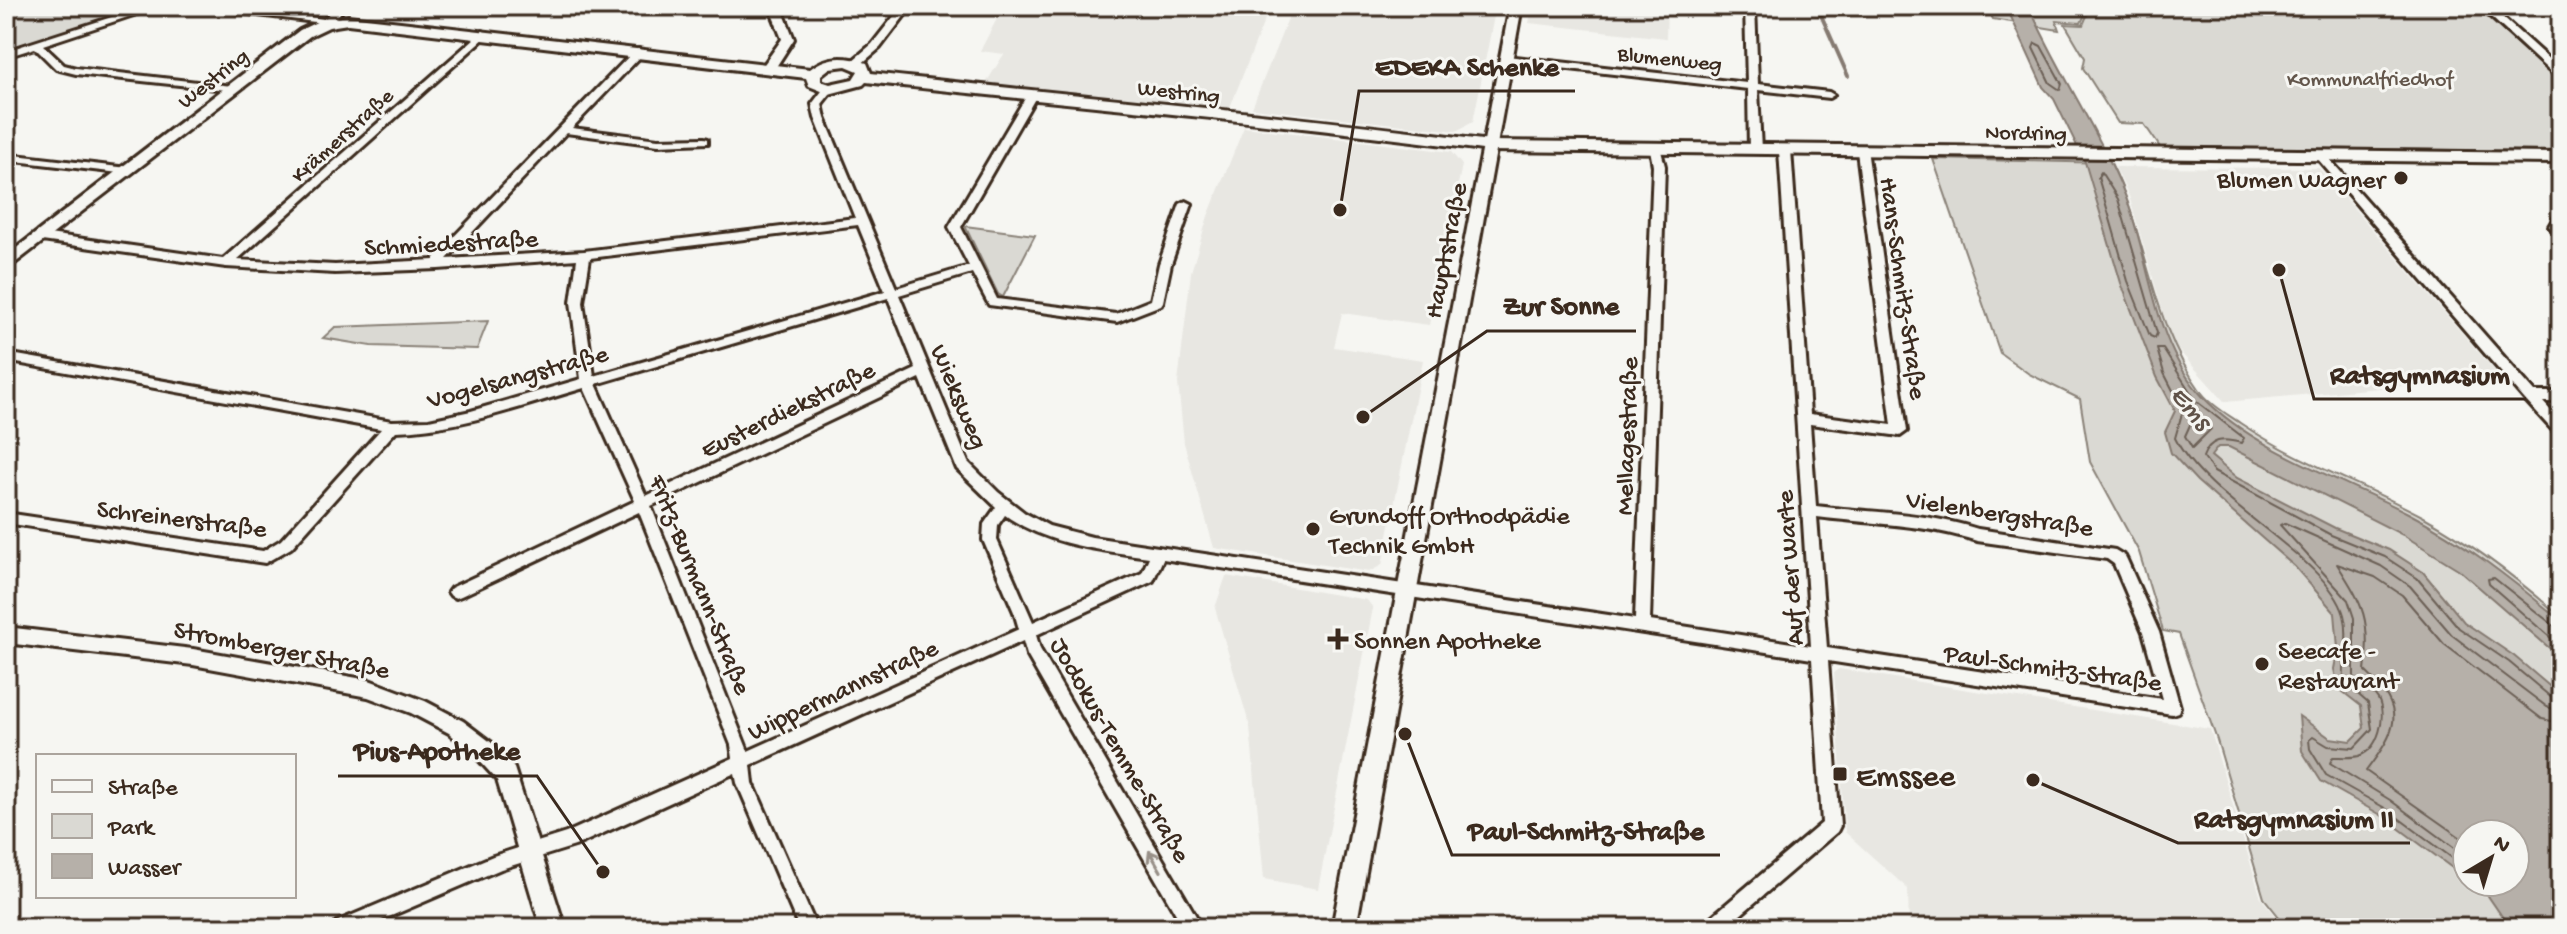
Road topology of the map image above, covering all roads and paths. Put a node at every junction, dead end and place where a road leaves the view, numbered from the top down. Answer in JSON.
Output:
{"nodes":[{"id":1,"x":156,"y":6,"type":"edge"},
{"id":2,"x":209,"y":6,"type":"edge"},
{"id":3,"x":341,"y":6,"type":"edge"},
{"id":4,"x":775,"y":6,"type":"edge"},
{"id":5,"x":907,"y":6,"type":"edge"},
{"id":6,"x":1516,"y":6,"type":"edge"},
{"id":7,"x":1750,"y":6,"type":"edge"},
{"id":8,"x":2484,"y":6,"type":"edge"},
{"id":9,"x":326,"y":23,"type":"junction"},
{"id":10,"x":483,"y":34,"type":"junction"},
{"id":11,"x":36,"y":44,"type":"junction"},
{"id":12,"x":639,"y":52,"type":"junction"},
{"id":13,"x":6,"y":54,"type":"edge"},
{"id":14,"x":1507,"y":59,"type":"junction"},
{"id":15,"x":769,"y":67,"type":"junction"},
{"id":16,"x":860,"y":70,"type":"junction"},
{"id":17,"x":813,"y":74,"type":"junction"},
{"id":18,"x":2561,"y":76,"type":"edge"},
{"id":19,"x":1751,"y":86,"type":"junction"},
{"id":20,"x":232,"y":89,"type":"junction"},
{"id":21,"x":829,"y":89,"type":"junction"},
{"id":22,"x":1032,"y":95,"type":"junction"},
{"id":23,"x":1829,"y":95,"type":"dead end"},
{"id":24,"x":565,"y":130,"type":"junction"},
{"id":25,"x":704,"y":141,"type":"dead end"},
{"id":26,"x":1490,"y":146,"type":"junction"},
{"id":27,"x":1656,"y":149,"type":"junction"},
{"id":28,"x":1755,"y":150,"type":"junction"},
{"id":29,"x":1785,"y":150,"type":"junction"},
{"id":30,"x":1863,"y":151,"type":"junction"},
{"id":31,"x":2321,"y":156,"type":"junction"},
{"id":32,"x":6,"y":157,"type":"edge"},
{"id":33,"x":2561,"y":158,"type":"edge"},
{"id":34,"x":128,"y":171,"type":"junction"},
{"id":35,"x":1186,"y":204,"type":"dead end"},
{"id":36,"x":2561,"y":216,"type":"edge"},
{"id":37,"x":863,"y":221,"type":"junction"},
{"id":38,"x":2561,"y":232,"type":"edge"},
{"id":39,"x":42,"y":237,"type":"junction"},
{"id":40,"x":584,"y":255,"type":"junction"},
{"id":41,"x":226,"y":263,"type":"junction"},
{"id":42,"x":6,"y":265,"type":"edge"},
{"id":43,"x":438,"y":265,"type":"junction"},
{"id":44,"x":977,"y":268,"type":"junction"},
{"id":45,"x":891,"y":292,"type":"junction"},
{"id":46,"x":6,"y":357,"type":"edge"},
{"id":47,"x":924,"y":371,"type":"junction"},
{"id":48,"x":588,"y":382,"type":"junction"},
{"id":49,"x":2530,"y":397,"type":"junction"},
{"id":50,"x":2561,"y":397,"type":"edge"},
{"id":51,"x":1805,"y":418,"type":"junction"},
{"id":52,"x":392,"y":426,"type":"junction"},
{"id":53,"x":2561,"y":431,"type":"edge"},
{"id":54,"x":643,"y":504,"type":"junction"},
{"id":55,"x":1004,"y":506,"type":"junction"},
{"id":56,"x":1811,"y":511,"type":"junction"},
{"id":57,"x":6,"y":518,"type":"edge"},
{"id":58,"x":1158,"y":553,"type":"junction"},
{"id":59,"x":1406,"y":591,"type":"junction"},
{"id":60,"x":456,"y":592,"type":"dead end"},
{"id":61,"x":1642,"y":628,"type":"junction"},
{"id":62,"x":1027,"y":632,"type":"junction"},
{"id":63,"x":6,"y":635,"type":"edge"},
{"id":64,"x":1820,"y":653,"type":"junction"},
{"id":65,"x":2172,"y":707,"type":"joint"},
{"id":66,"x":742,"y":762,"type":"junction"},
{"id":67,"x":531,"y":852,"type":"junction"},
{"id":68,"x":342,"y":928,"type":"edge"},
{"id":69,"x":553,"y":928,"type":"edge"},
{"id":70,"x":808,"y":928,"type":"edge"},
{"id":71,"x":1194,"y":928,"type":"edge"},
{"id":72,"x":1344,"y":928,"type":"edge"},
{"id":73,"x":1711,"y":928,"type":"edge"}],
"edges":[{"from":1,"to":11,"type":"street"},
{"from":2,"to":9,"type":"street"},
{"from":3,"to":9,"type":"street"},
{"from":4,"to":15,"type":"street"},
{"from":5,"to":16,"type":"street"},
{"from":6,"to":14,"type":"street","name":"Hauptstraße"},
{"from":7,"to":19,"type":"street"},
{"from":8,"to":18,"type":"street"},
{"from":9,"to":10,"type":"main road","name":"Westring"},
{"from":9,"to":20,"type":"main road","name":"Westring"},
{"from":10,"to":12,"type":"main road","name":"Westring"},
{"from":10,"to":41,"type":"street","name":"Krämerstraße"},
{"from":11,"to":13,"type":"street"},
{"from":11,"to":20,"type":"street"},
{"from":12,"to":15,"type":"main road","name":"Westring"},
{"from":12,"to":24,"type":"street"},
{"from":14,"to":19,"type":"street","name":"Blumenweg"},
{"from":14,"to":26,"type":"street","name":"Hauptstraße"},
{"from":15,"to":17,"type":"main road","name":"Westring"},
{"from":16,"to":17,"type":"main road"},
{"from":16,"to":21,"type":"main road"},
{"from":16,"to":22,"type":"main road","name":"Westring"},
{"from":17,"to":21,"type":"main road"},
{"from":19,"to":23,"type":"street","name":"Blumenweg"},
{"from":19,"to":28,"type":"street"},
{"from":20,"to":34,"type":"main road","name":"Westring"},
{"from":21,"to":37,"type":"street","name":"Wieksweg"},
{"from":22,"to":26,"type":"main road","name":"Westring"},
{"from":22,"to":44,"type":"street"},
{"from":24,"to":25,"type":"street"},
{"from":24,"to":43,"type":"street"},
{"from":26,"to":27,"type":"main road","name":"Nordring"},
{"from":26,"to":59,"type":"street","name":"Hauptstraße"},
{"from":27,"to":28,"type":"main road","name":"Nordring"},
{"from":27,"to":61,"type":"street","name":"Mellagestraße"},
{"from":28,"to":29,"type":"main road","name":"Nordring"},
{"from":29,"to":30,"type":"main road","name":"Nordring"},
{"from":29,"to":51,"type":"street","name":"Auf der Warte"},
{"from":30,"to":31,"type":"main road","name":"Nordring"},
{"from":30,"to":51,"type":"street","name":"Hans-Schmitz-Straße"},
{"from":31,"to":33,"type":"main road","name":"Nordring"},
{"from":31,"to":49,"type":"street"},
{"from":32,"to":34,"type":"street"},
{"from":34,"to":39,"type":"main road","name":"Westring"},
{"from":35,"to":44,"type":"street"},
{"from":36,"to":38,"type":"street"},
{"from":37,"to":40,"type":"street","name":"Schmiedestraße"},
{"from":37,"to":45,"type":"street","name":"Wieksweg"},
{"from":39,"to":41,"type":"street","name":"Schmiedestraße"},
{"from":39,"to":42,"type":"main road","name":"Westring"},
{"from":40,"to":43,"type":"street","name":"Schmiedestraße"},
{"from":40,"to":48,"type":"street","name":"Fritz-Burmann-Straße"},
{"from":41,"to":43,"type":"street","name":"Schmiedestraße"},
{"from":44,"to":45,"type":"street","name":"Vogelsangstraße"},
{"from":45,"to":47,"type":"street","name":"Wieksweg"},
{"from":45,"to":48,"type":"street","name":"Vogelsangstraße"},
{"from":46,"to":52,"type":"street","name":"Vogelsangstraße"},
{"from":47,"to":54,"type":"street","name":"Eusterdiekstraße"},
{"from":47,"to":55,"type":"street","name":"Wieksweg"},
{"from":48,"to":52,"type":"street","name":"Vogelsangstraße"},
{"from":48,"to":54,"type":"street","name":"Fritz-Burmann-Straße"},
{"from":49,"to":50,"type":"street"},
{"from":49,"to":53,"type":"street"},
{"from":51,"to":56,"type":"street","name":"Auf der Warte"},
{"from":52,"to":57,"type":"street","name":"Schreinerstraße"},
{"from":54,"to":60,"type":"street","name":"Eusterdiekstraße"},
{"from":54,"to":66,"type":"street","name":"Fritz-Burmann-Straße"},
{"from":55,"to":58,"type":"street","name":"Wieksweg"},
{"from":55,"to":62,"type":"street","name":"Jodokus-Temme-Straße"},
{"from":56,"to":64,"type":"street","name":"Auf der Warte"},
{"from":56,"to":65,"type":"street","name":"Vielenbergstraße"},
{"from":58,"to":59,"type":"street","name":"Wieksweg"},
{"from":58,"to":62,"type":"street","name":"Wippermannstraße"},
{"from":59,"to":61,"type":"street","name":"Paul-Schmitz-Straße"},
{"from":59,"to":72,"type":"street","name":"Hauptstraße"},
{"from":61,"to":64,"type":"street","name":"Paul-Schmitz-Straße"},
{"from":62,"to":66,"type":"street","name":"Wippermannstraße"},
{"from":71,"to":62,"type":"street","name":"Jodokus-Temme-Straße","one_way":true},
{"from":63,"to":67,"type":"street","name":"Stromberger Straße"},
{"from":64,"to":65,"type":"street","name":"Paul-Schmitz-Straße"},
{"from":64,"to":73,"type":"street","name":"Auf der Warte"},
{"from":66,"to":67,"type":"street","name":"Wippermannstraße"},
{"from":66,"to":70,"type":"street","name":"Fritz-Burmann-Straße"},
{"from":67,"to":68,"type":"street","name":"Wippermannstraße"},
{"from":67,"to":69,"type":"street","name":"Stromberger Straße"}]}
